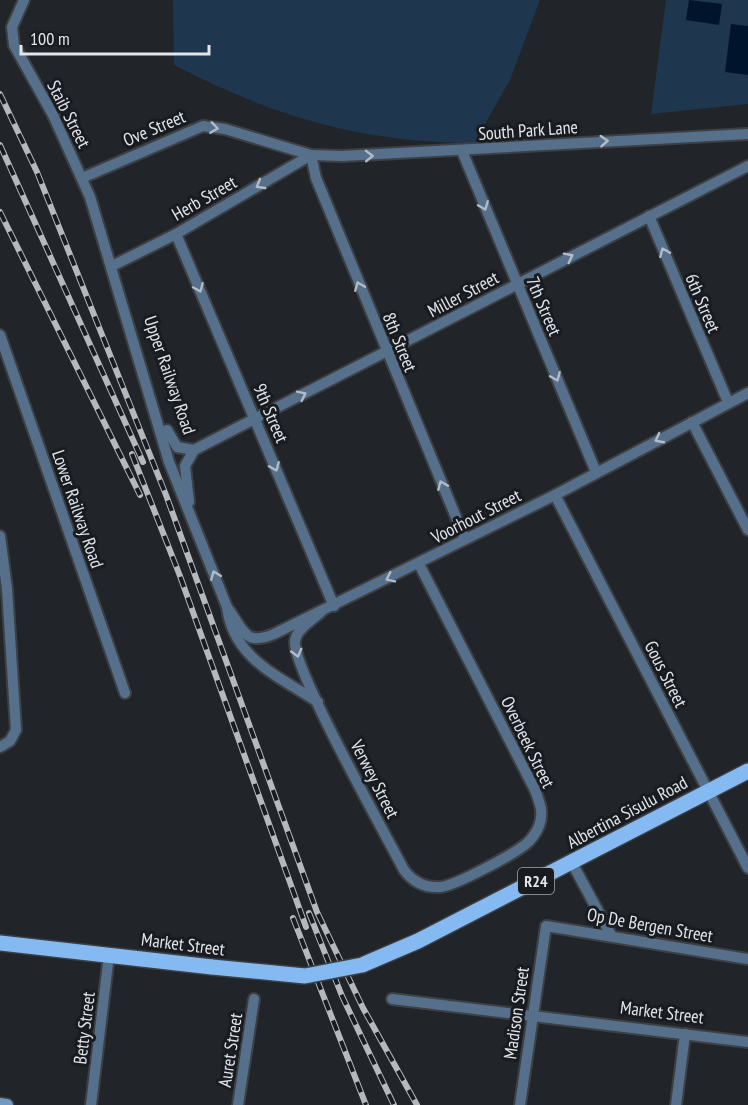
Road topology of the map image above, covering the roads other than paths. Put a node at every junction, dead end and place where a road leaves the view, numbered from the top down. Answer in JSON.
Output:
{"nodes":[{"id":1,"x":24,"y":0,"type":"edge"},
{"id":2,"x":748,"y":134,"type":"edge"},
{"id":3,"x":462,"y":152,"type":"junction"},
{"id":4,"x":311,"y":155,"type":"junction"},
{"id":5,"x":748,"y":166,"type":"edge"},
{"id":6,"x":82,"y":178,"type":"junction"},
{"id":7,"x":649,"y":216,"type":"junction"},
{"id":8,"x":176,"y":234,"type":"junction"},
{"id":9,"x":113,"y":270,"type":"junction"},
{"id":10,"x":516,"y":284,"type":"junction"},
{"id":11,"x":0,"y":335,"type":"edge"},
{"id":12,"x":387,"y":353,"type":"junction"},
{"id":13,"x":12,"y":370,"type":"junction"},
{"id":14,"x":0,"y":373,"type":"edge"},
{"id":15,"x":748,"y":393,"type":"edge"},
{"id":16,"x":728,"y":402,"type":"junction"},
{"id":17,"x":255,"y":418,"type":"junction"},
{"id":18,"x":692,"y":422,"type":"junction"},
{"id":19,"x":194,"y":450,"type":"junction"},
{"id":20,"x":596,"y":472,"type":"junction"},
{"id":21,"x":555,"y":495,"type":"junction"},
{"id":22,"x":190,"y":510,"type":"junction"},
{"id":23,"x":748,"y":530,"type":"edge"},
{"id":24,"x":0,"y":536,"type":"edge"},
{"id":25,"x":465,"y":539,"type":"junction"},
{"id":26,"x":418,"y":564,"type":"junction"},
{"id":27,"x":7,"y":589,"type":"junction"},
{"id":28,"x":0,"y":599,"type":"edge"},
{"id":29,"x":334,"y":606,"type":"junction"},
{"id":30,"x":227,"y":607,"type":"junction"},
{"id":31,"x":322,"y":611,"type":"junction"},
{"id":32,"x":243,"y":648,"type":"joint"},
{"id":33,"x":125,"y":693,"type":"dead end"},
{"id":34,"x":318,"y":702,"type":"junction"},
{"id":35,"x":0,"y":747,"type":"edge"},
{"id":36,"x":748,"y":771,"type":"edge"},
{"id":37,"x":708,"y":790,"type":"junction"},
{"id":38,"x":572,"y":863,"type":"junction"},
{"id":39,"x":748,"y":868,"type":"edge"},
{"id":40,"x":404,"y":870,"type":"joint"},
{"id":41,"x":546,"y":926,"type":"joint"},
{"id":42,"x":611,"y":935,"type":"junction"},
{"id":43,"x":0,"y":943,"type":"edge"},
{"id":44,"x":109,"y":955,"type":"junction"},
{"id":45,"x":748,"y":959,"type":"edge"},
{"id":46,"x":362,"y":965,"type":"joint"},
{"id":47,"x":254,"y":999,"type":"dead end"},
{"id":48,"x":392,"y":999,"type":"dead end"},
{"id":49,"x":531,"y":1016,"type":"junction"},
{"id":50,"x":685,"y":1034,"type":"junction"},
{"id":51,"x":748,"y":1042,"type":"edge"},
{"id":52,"x":0,"y":1104,"type":"edge"},
{"id":53,"x":7,"y":1105,"type":"edge"},
{"id":54,"x":91,"y":1105,"type":"edge"},
{"id":55,"x":238,"y":1105,"type":"edge"},
{"id":56,"x":520,"y":1105,"type":"edge"},
{"id":57,"x":676,"y":1105,"type":"edge"}],
"edges":[{"from":1,"to":6,"type":"street","name":"Staib Street"},
{"from":3,"to":2,"type":"street","name":"South Park Lane","one_way":true},
{"from":4,"to":3,"type":"street","name":"South Park Lane","one_way":true},
{"from":3,"to":10,"type":"street","name":"7th Street","one_way":true},
{"from":6,"to":4,"type":"street","name":"Ove Street","one_way":true},
{"from":4,"to":8,"type":"street","name":"Herb Street","one_way":true},
{"from":12,"to":4,"type":"street","name":"8th Street","one_way":true},
{"from":5,"to":7,"type":"street","name":"Miller Street"},
{"from":6,"to":9,"type":"street","name":"Upper Railway Road"},
{"from":10,"to":7,"type":"street","name":"Miller Street","one_way":true},
{"from":16,"to":7,"type":"street","name":"6th Street","one_way":true},
{"from":8,"to":9,"type":"street","name":"Herb Street"},
{"from":8,"to":17,"type":"street","name":"9th Street","one_way":true},
{"from":9,"to":19,"type":"street","name":"Upper Railway Road"},
{"from":9,"to":22,"type":"street","name":"Upper Railway Road"},
{"from":10,"to":12,"type":"street","name":"Miller Street"},
{"from":10,"to":20,"type":"street","name":"7th Street","one_way":true},
{"from":11,"to":13,"type":"street","name":"Lower Railway Road"},
{"from":17,"to":12,"type":"street","name":"Miller Street","one_way":true},
{"from":25,"to":12,"type":"street","name":"8th Street","one_way":true},
{"from":13,"to":14,"type":"street"},
{"from":13,"to":33,"type":"street","name":"Lower Railway Road"},
{"from":15,"to":16,"type":"street","name":"Voorhout Street"},
{"from":16,"to":18,"type":"street","name":"Voorhout Street"},
{"from":17,"to":19,"type":"street","name":"Miller Street"},
{"from":17,"to":29,"type":"street","name":"9th Street","one_way":true},
{"from":18,"to":20,"type":"street","name":"Voorhout Street","one_way":true},
{"from":18,"to":23,"type":"street"},
{"from":19,"to":22,"type":"street","name":"Upper Railway Road"},
{"from":20,"to":21,"type":"street","name":"Voorhout Street"},
{"from":21,"to":25,"type":"street","name":"Voorhout Street"},
{"from":21,"to":37,"type":"street","name":"Gous Street"},
{"from":30,"to":22,"type":"street","name":"Upper Railway Road","one_way":true},
{"from":24,"to":27,"type":"street"},
{"from":25,"to":26,"type":"street","name":"Voorhout Street"},
{"from":26,"to":29,"type":"street","name":"Voorhout Street","one_way":true},
{"from":26,"to":40,"type":"street","name":"Overbeek Street"},
{"from":27,"to":28,"type":"street"},
{"from":27,"to":35,"type":"street"},
{"from":29,"to":31,"type":"street","name":"Voorhout Street"},
{"from":30,"to":31,"type":"street","name":"Voorhout Street"},
{"from":30,"to":32,"type":"street","name":"Upper Railway Road"},
{"from":31,"to":34,"type":"street","name":"Verwey Street","one_way":true},
{"from":32,"to":34,"type":"street","name":"Verwey Street"},
{"from":34,"to":40,"type":"street","name":"Verwey Street"},
{"from":36,"to":37,"type":"main road","name":"Albertina Sisulu Road","number":"R24"},
{"from":37,"to":38,"type":"main road","name":"Albertina Sisulu Road","number":"R24"},
{"from":37,"to":39,"type":"street","name":"Gous Street"},
{"from":38,"to":42,"type":"street"},
{"from":38,"to":46,"type":"main road","name":"Albertina Sisulu Road","number":"R24"},
{"from":41,"to":42,"type":"street","name":"Op De Bergen Street"},
{"from":41,"to":49,"type":"street","name":"Madison Street"},
{"from":42,"to":45,"type":"street","name":"Op De Bergen Street"},
{"from":43,"to":44,"type":"main road","name":"Market Street","number":"R24"},
{"from":44,"to":46,"type":"main road","name":"Market Street","number":"R24","bridge":true},
{"from":44,"to":54,"type":"street","name":"Betty Street"},
{"from":47,"to":55,"type":"street","name":"Auret Street"},
{"from":48,"to":49,"type":"street","name":"Market Street"},
{"from":49,"to":50,"type":"street","name":"Market Street"},
{"from":49,"to":56,"type":"street","name":"Madison Street"},
{"from":50,"to":51,"type":"street","name":"Market Street"},
{"from":50,"to":57,"type":"street"},
{"from":52,"to":53,"type":"main road"}]}
